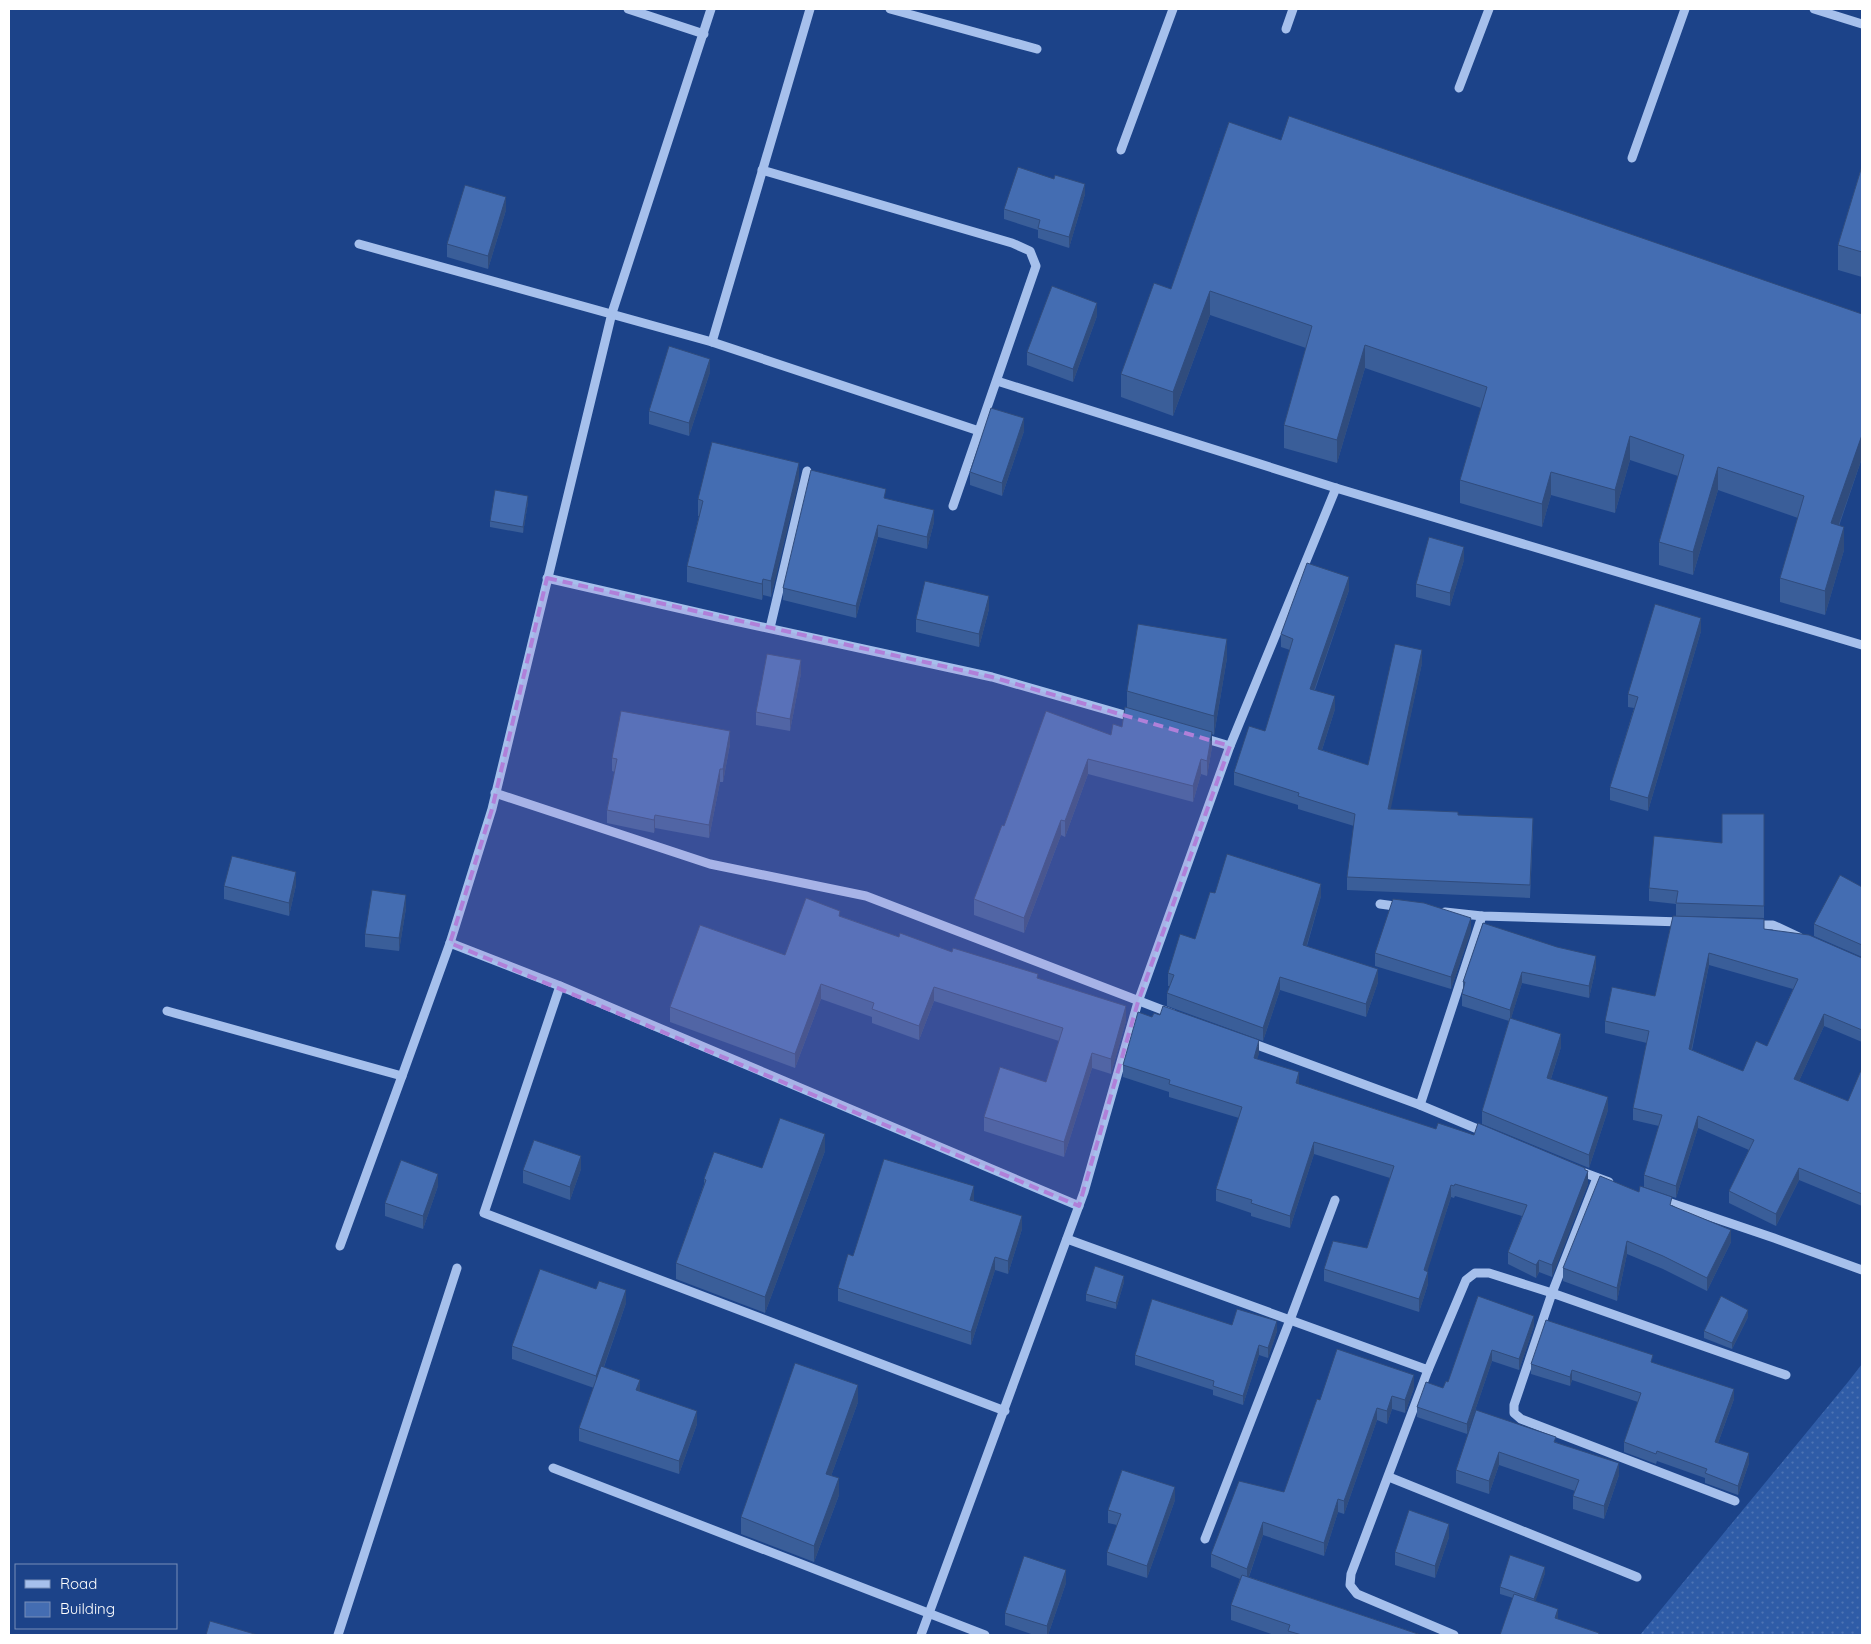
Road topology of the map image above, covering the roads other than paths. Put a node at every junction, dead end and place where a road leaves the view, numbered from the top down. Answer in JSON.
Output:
{"nodes":[{"id":1,"x":628,"y":9,"type":"edge"},
{"id":2,"x":711,"y":9,"type":"edge"},
{"id":3,"x":810,"y":9,"type":"edge"},
{"id":4,"x":890,"y":9,"type":"edge"},
{"id":5,"x":1173,"y":9,"type":"edge"},
{"id":6,"x":1293,"y":9,"type":"edge"},
{"id":7,"x":1489,"y":9,"type":"edge"},
{"id":8,"x":1684,"y":9,"type":"edge"},
{"id":9,"x":1814,"y":9,"type":"edge"},
{"id":10,"x":1862,"y":24,"type":"edge"},
{"id":11,"x":1286,"y":29,"type":"dead end"},
{"id":12,"x":704,"y":34,"type":"junction"},
{"id":13,"x":1038,"y":49,"type":"dead end"},
{"id":14,"x":1459,"y":88,"type":"dead end"},
{"id":15,"x":1121,"y":150,"type":"dead end"},
{"id":16,"x":1632,"y":158,"type":"dead end"},
{"id":17,"x":762,"y":170,"type":"junction"},
{"id":18,"x":359,"y":244,"type":"dead end"},
{"id":19,"x":612,"y":314,"type":"junction"},
{"id":20,"x":712,"y":342,"type":"junction"},
{"id":21,"x":997,"y":381,"type":"junction"},
{"id":22,"x":979,"y":431,"type":"junction"},
{"id":23,"x":807,"y":471,"type":"dead end"},
{"id":24,"x":1336,"y":488,"type":"junction"},
{"id":25,"x":953,"y":506,"type":"dead end"},
{"id":26,"x":547,"y":578,"type":"junction"},
{"id":27,"x":770,"y":628,"type":"junction"},
{"id":28,"x":1862,"y":645,"type":"edge"},
{"id":29,"x":1144,"y":721,"type":"edge"},
{"id":30,"x":1192,"y":735,"type":"edge"},
{"id":31,"x":1230,"y":746,"type":"junction"},
{"id":32,"x":495,"y":793,"type":"junction"},
{"id":33,"x":1380,"y":904,"type":"dead end"},
{"id":34,"x":1408,"y":907,"type":"edge"},
{"id":35,"x":1436,"y":910,"type":"edge"},
{"id":36,"x":1482,"y":916,"type":"junction"},
{"id":37,"x":1695,"y":923,"type":"edge"},
{"id":38,"x":1744,"y":924,"type":"edge"},
{"id":39,"x":1808,"y":941,"type":"edge"},
{"id":40,"x":450,"y":944,"type":"junction"},
{"id":41,"x":560,"y":986,"type":"junction"},
{"id":42,"x":1138,"y":1002,"type":"junction"},
{"id":43,"x":166,"y":1011,"type":"dead end"},
{"id":44,"x":1183,"y":1018,"type":"edge"},
{"id":45,"x":1238,"y":1038,"type":"edge"},
{"id":46,"x":402,"y":1076,"type":"junction"},
{"id":47,"x":1420,"y":1105,"type":"junction"},
{"id":48,"x":1500,"y":1138,"type":"edge"},
{"id":49,"x":1570,"y":1167,"type":"edge"},
{"id":50,"x":1597,"y":1178,"type":"junction"},
{"id":51,"x":1615,"y":1184,"type":"edge"},
{"id":52,"x":1653,"y":1197,"type":"edge"},
{"id":53,"x":1335,"y":1200,"type":"dead end"},
{"id":54,"x":1079,"y":1206,"type":"junction"},
{"id":55,"x":1067,"y":1238,"type":"junction"},
{"id":56,"x":340,"y":1246,"type":"dead end"},
{"id":57,"x":457,"y":1268,"type":"dead end"},
{"id":58,"x":1862,"y":1270,"type":"edge"},
{"id":59,"x":1552,"y":1293,"type":"junction"},
{"id":60,"x":1290,"y":1320,"type":"junction"},
{"id":61,"x":1428,"y":1370,"type":"junction"},
{"id":62,"x":1786,"y":1375,"type":"dead end"},
{"id":63,"x":1005,"y":1411,"type":"junction"},
{"id":64,"x":553,"y":1468,"type":"dead end"},
{"id":65,"x":1389,"y":1477,"type":"junction"},
{"id":66,"x":1735,"y":1502,"type":"dead end"},
{"id":67,"x":1205,"y":1539,"type":"dead end"},
{"id":68,"x":1637,"y":1577,"type":"dead end"},
{"id":69,"x":929,"y":1614,"type":"junction"},
{"id":70,"x":338,"y":1635,"type":"edge"},
{"id":71,"x":922,"y":1635,"type":"edge"},
{"id":72,"x":985,"y":1635,"type":"edge"},
{"id":73,"x":1454,"y":1635,"type":"edge"}],
"edges":[{"from":1,"to":12,"type":"street"},
{"from":2,"to":12,"type":"street"},
{"from":3,"to":17,"type":"street"},
{"from":4,"to":13,"type":"street"},
{"from":5,"to":15,"type":"street"},
{"from":6,"to":11,"type":"street"},
{"from":7,"to":14,"type":"street"},
{"from":8,"to":16,"type":"street"},
{"from":9,"to":10,"type":"street"},
{"from":12,"to":19,"type":"street"},
{"from":17,"to":20,"type":"street"},
{"from":17,"to":21,"type":"street"},
{"from":18,"to":19,"type":"street"},
{"from":19,"to":20,"type":"street"},
{"from":19,"to":26,"type":"street"},
{"from":20,"to":22,"type":"street"},
{"from":21,"to":22,"type":"street"},
{"from":21,"to":24,"type":"street"},
{"from":22,"to":25,"type":"street"},
{"from":23,"to":27,"type":"street"},
{"from":24,"to":28,"type":"street"},
{"from":24,"to":31,"type":"street"},
{"from":26,"to":27,"type":"street"},
{"from":26,"to":32,"type":"street"},
{"from":27,"to":29,"type":"street"},
{"from":30,"to":31,"type":"street"},
{"from":31,"to":42,"type":"street"},
{"from":32,"to":40,"type":"street"},
{"from":32,"to":42,"type":"street"},
{"from":33,"to":34,"type":"street"},
{"from":35,"to":36,"type":"street"},
{"from":36,"to":37,"type":"street"},
{"from":36,"to":47,"type":"street"},
{"from":38,"to":39,"type":"street"},
{"from":40,"to":41,"type":"street"},
{"from":40,"to":46,"type":"street"},
{"from":41,"to":54,"type":"street"},
{"from":41,"to":63,"type":"street"},
{"from":42,"to":44,"type":"street"},
{"from":42,"to":54,"type":"street"},
{"from":43,"to":46,"type":"street"},
{"from":45,"to":47,"type":"street"},
{"from":46,"to":56,"type":"street"},
{"from":47,"to":48,"type":"street"},
{"from":49,"to":50,"type":"street"},
{"from":50,"to":51,"type":"street"},
{"from":50,"to":59,"type":"street"},
{"from":52,"to":58,"type":"street"},
{"from":53,"to":60,"type":"street"},
{"from":54,"to":55,"type":"street"},
{"from":55,"to":60,"type":"street"},
{"from":55,"to":63,"type":"street"},
{"from":57,"to":70,"type":"street"},
{"from":59,"to":61,"type":"street"},
{"from":59,"to":62,"type":"street"},
{"from":59,"to":66,"type":"street"},
{"from":60,"to":61,"type":"street"},
{"from":60,"to":67,"type":"street"},
{"from":61,"to":65,"type":"street"},
{"from":63,"to":69,"type":"street"},
{"from":64,"to":69,"type":"street"},
{"from":65,"to":68,"type":"street"},
{"from":65,"to":73,"type":"street"},
{"from":69,"to":71,"type":"street"},
{"from":69,"to":72,"type":"street"}]}
